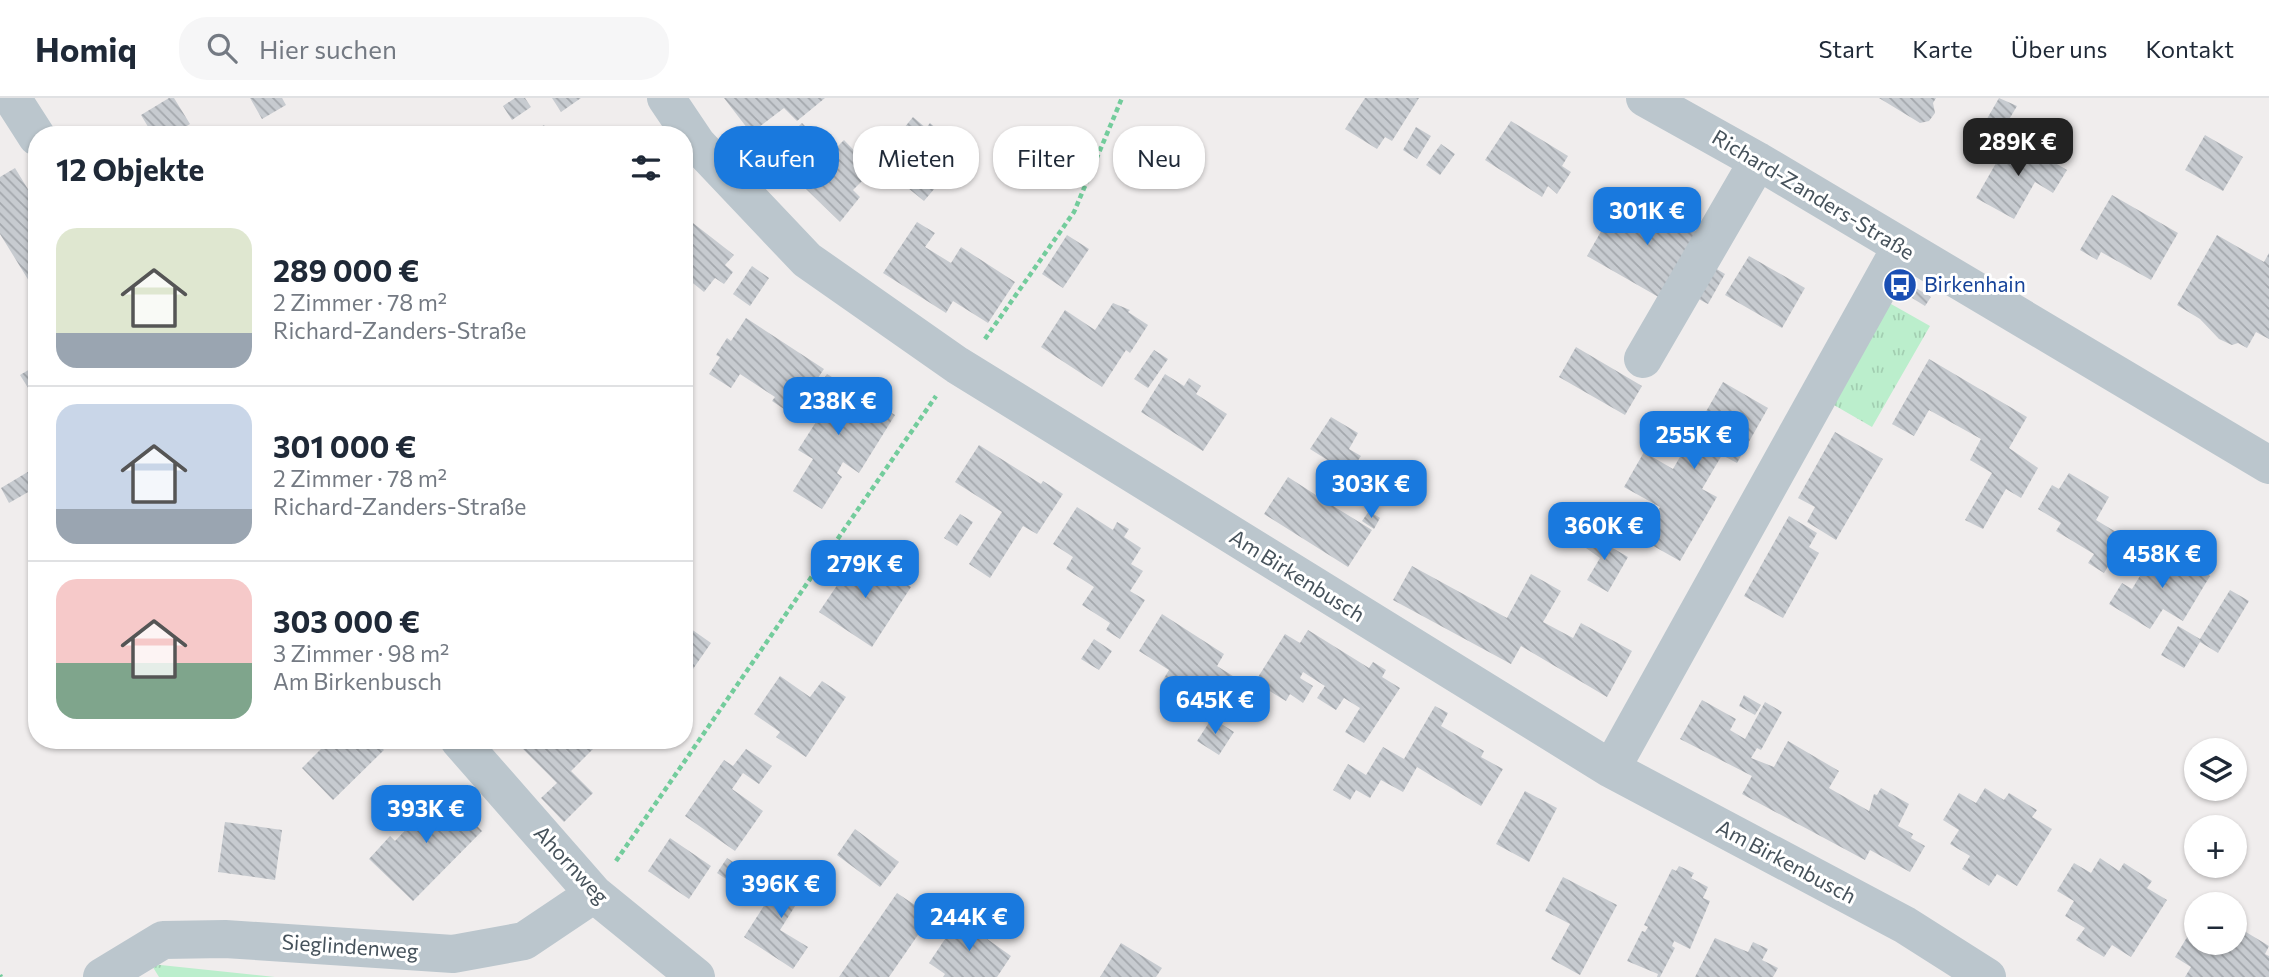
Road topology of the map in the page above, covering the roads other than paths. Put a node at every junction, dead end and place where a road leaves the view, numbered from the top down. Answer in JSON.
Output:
{"nodes":[{"id":1,"x":12,"y":98,"type":"edge"},
{"id":2,"x":666,"y":98,"type":"edge"},
{"id":3,"x":1645,"y":98,"type":"edge"},
{"id":4,"x":30,"y":126,"type":"edge"},
{"id":5,"x":685,"y":126,"type":"edge"},
{"id":6,"x":693,"y":138,"type":"edge"},
{"id":7,"x":1758,"y":161,"type":"junction"},
{"id":8,"x":1901,"y":247,"type":"junction"},
{"id":9,"x":1643,"y":359,"type":"dead end"},
{"id":10,"x":2269,"y":465,"type":"edge"},
{"id":11,"x":467,"y":749,"type":"edge"},
{"id":12,"x":1611,"y":769,"type":"junction"},
{"id":13,"x":594,"y":894,"type":"junction"},
{"id":14,"x":102,"y":977,"type":"edge"},
{"id":15,"x":696,"y":977,"type":"edge"},
{"id":16,"x":1987,"y":977,"type":"edge"}],
"edges":[{"from":1,"to":4,"type":"street"},
{"from":2,"to":5,"type":"street","name":"Am Birkenbusch"},
{"from":3,"to":7,"type":"street","name":"Richard-Zanders-Straße"},
{"from":6,"to":12,"type":"street","name":"Am Birkenbusch"},
{"from":7,"to":8,"type":"street","name":"Richard-Zanders-Straße"},
{"from":7,"to":9,"type":"street"},
{"from":8,"to":10,"type":"street","name":"Richard-Zanders-Straße"},
{"from":8,"to":12,"type":"street"},
{"from":11,"to":13,"type":"street","name":"Ahornweg"},
{"from":12,"to":16,"type":"street","name":"Am Birkenbusch"},
{"from":13,"to":14,"type":"street","name":"Sieglindenweg"},
{"from":13,"to":15,"type":"street","name":"Ahornweg"}]}
